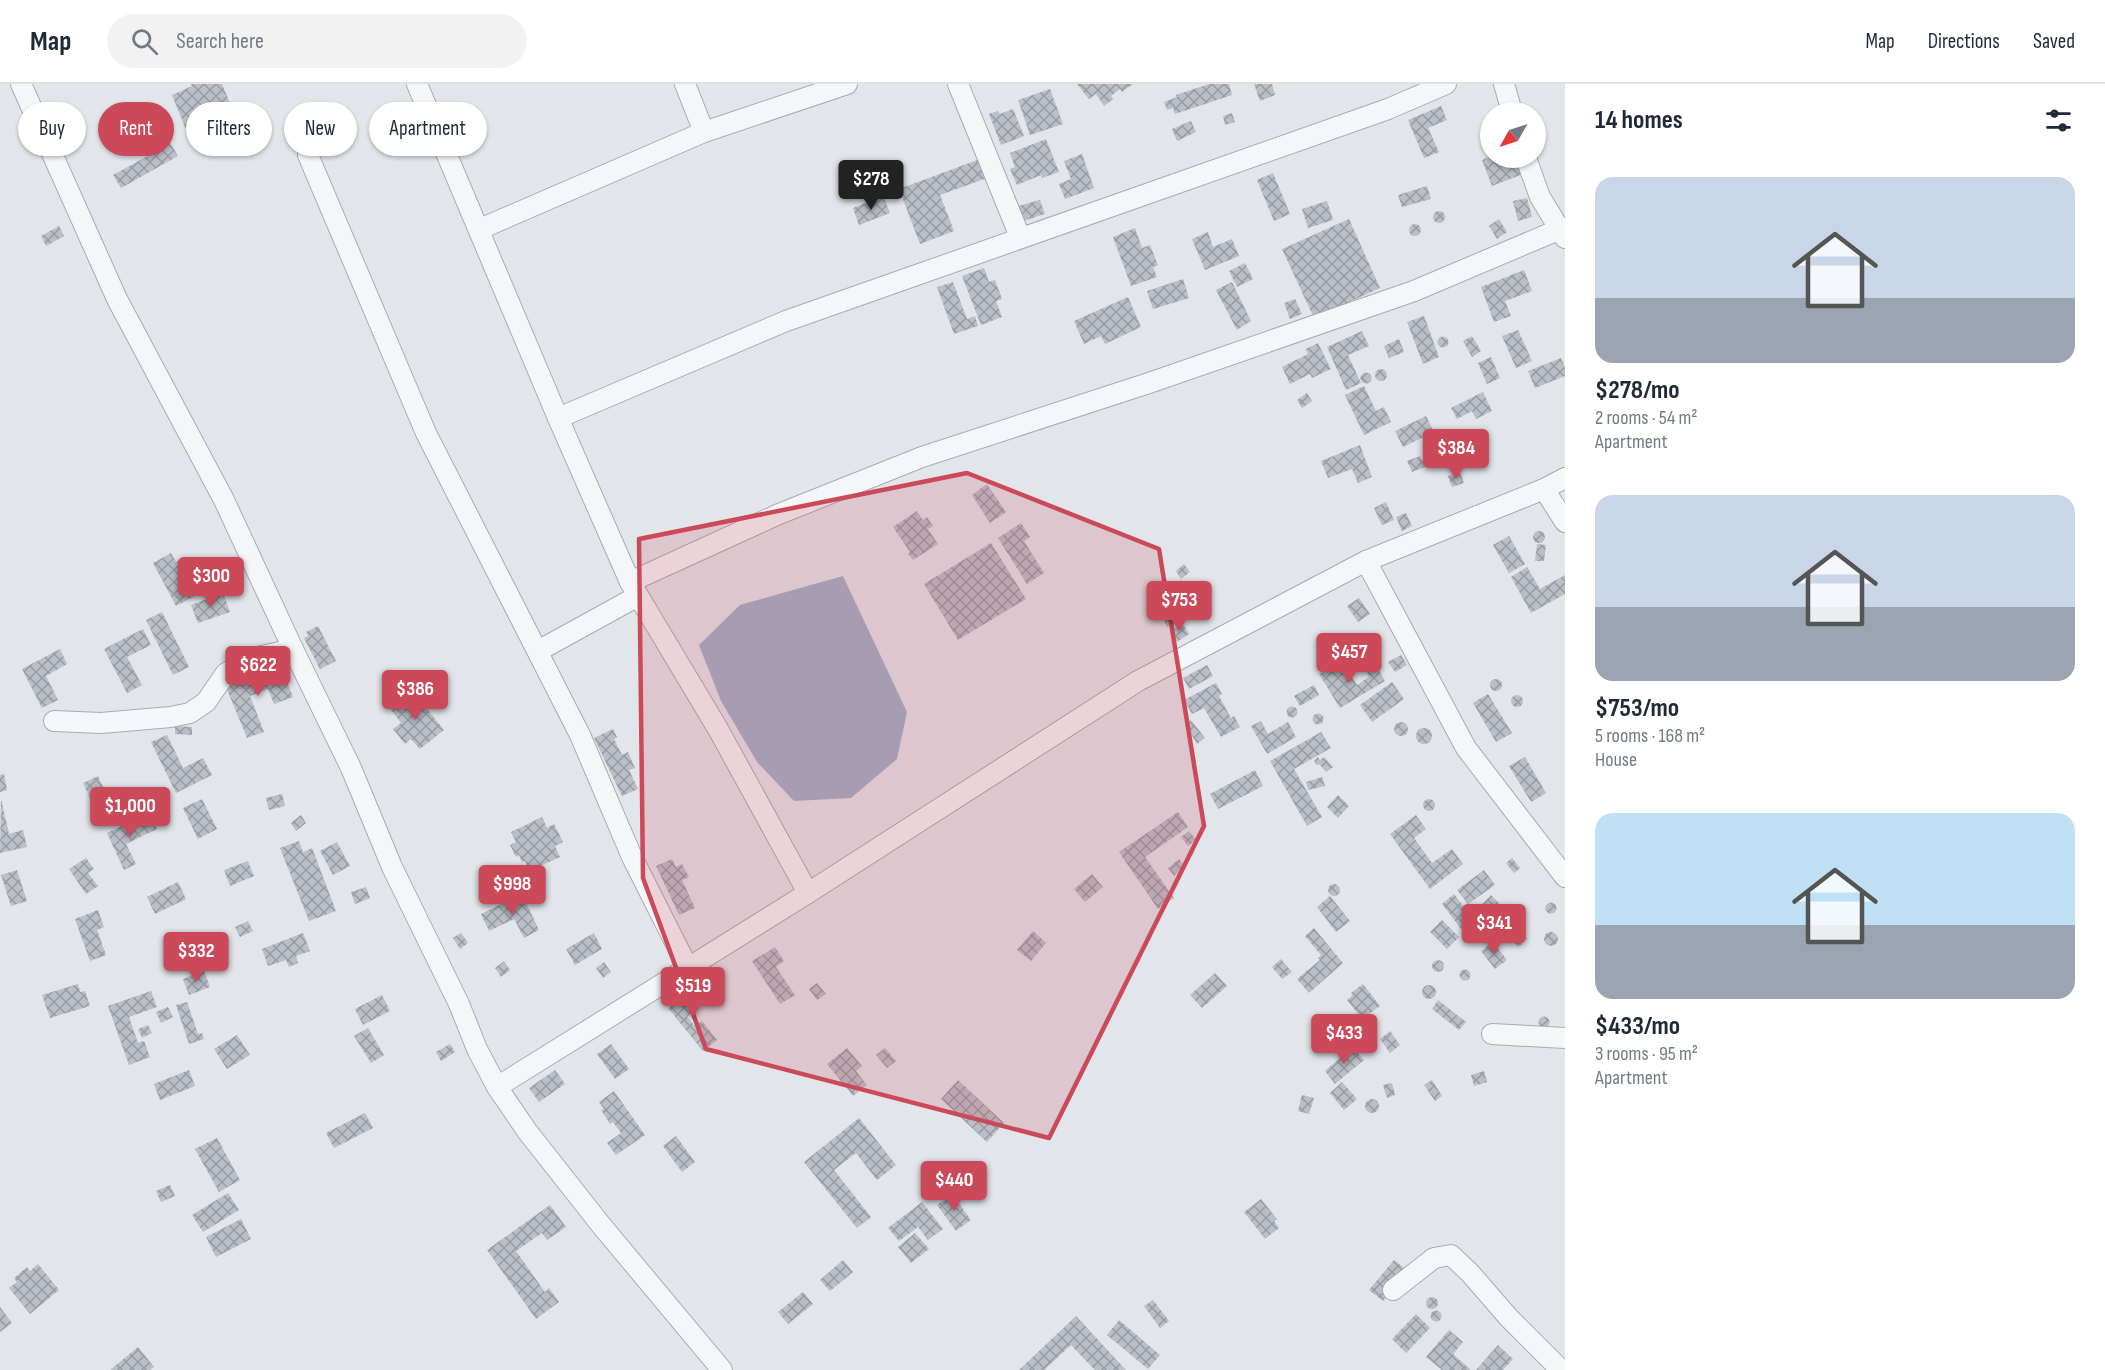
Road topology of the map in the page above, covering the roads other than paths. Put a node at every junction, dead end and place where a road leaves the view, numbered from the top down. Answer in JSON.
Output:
{"nodes":[{"id":1,"x":21,"y":84,"type":"edge"},
{"id":2,"x":417,"y":84,"type":"edge"},
{"id":3,"x":685,"y":84,"type":"edge"},
{"id":4,"x":847,"y":84,"type":"edge"},
{"id":5,"x":958,"y":84,"type":"edge"},
{"id":6,"x":1446,"y":84,"type":"edge"},
{"id":7,"x":1504,"y":84,"type":"edge"},
{"id":8,"x":1509,"y":102,"type":"edge"},
{"id":9,"x":705,"y":132,"type":"junction"},
{"id":10,"x":308,"y":156,"type":"edge"},
{"id":11,"x":1530,"y":168,"type":"edge"},
{"id":12,"x":480,"y":229,"type":"junction"},
{"id":13,"x":1562,"y":234,"type":"edge"},
{"id":14,"x":1020,"y":237,"type":"junction"},
{"id":15,"x":558,"y":418,"type":"junction"},
{"id":16,"x":1565,"y":478,"type":"edge"},
{"id":17,"x":1544,"y":489,"type":"junction"},
{"id":18,"x":1565,"y":522,"type":"edge"},
{"id":19,"x":1366,"y":561,"type":"junction"},
{"id":20,"x":634,"y":589,"type":"junction"},
{"id":21,"x":293,"y":649,"type":"junction"},
{"id":22,"x":538,"y":651,"type":"junction"},
{"id":23,"x":54,"y":721,"type":"dead end"},
{"id":24,"x":1565,"y":877,"type":"edge"},
{"id":25,"x":808,"y":893,"type":"junction"},
{"id":26,"x":688,"y":968,"type":"junction"},
{"id":27,"x":1492,"y":1034,"type":"dead end"},
{"id":28,"x":1565,"y":1038,"type":"edge"},
{"id":29,"x":497,"y":1087,"type":"junction"},
{"id":30,"x":1393,"y":1290,"type":"dead end"},
{"id":31,"x":722,"y":1370,"type":"edge"},
{"id":32,"x":1561,"y":1370,"type":"edge"}],
"edges":[{"from":1,"to":21,"type":"street"},
{"from":2,"to":12,"type":"street"},
{"from":3,"to":9,"type":"street"},
{"from":4,"to":9,"type":"street"},
{"from":5,"to":14,"type":"street"},
{"from":6,"to":14,"type":"street"},
{"from":7,"to":8,"type":"street"},
{"from":9,"to":12,"type":"street"},
{"from":10,"to":22,"type":"street"},
{"from":11,"to":13,"type":"street"},
{"from":12,"to":15,"type":"street"},
{"from":13,"to":20,"type":"street"},
{"from":14,"to":15,"type":"street"},
{"from":15,"to":20,"type":"street"},
{"from":16,"to":17,"type":"street"},
{"from":17,"to":18,"type":"street"},
{"from":17,"to":19,"type":"street"},
{"from":19,"to":24,"type":"street"},
{"from":19,"to":25,"type":"street"},
{"from":20,"to":22,"type":"street"},
{"from":20,"to":25,"type":"street"},
{"from":21,"to":23,"type":"street"},
{"from":21,"to":29,"type":"street"},
{"from":22,"to":26,"type":"street"},
{"from":25,"to":26,"type":"street"},
{"from":26,"to":29,"type":"street"},
{"from":27,"to":28,"type":"street"},
{"from":29,"to":31,"type":"street"},
{"from":30,"to":32,"type":"street"}]}
